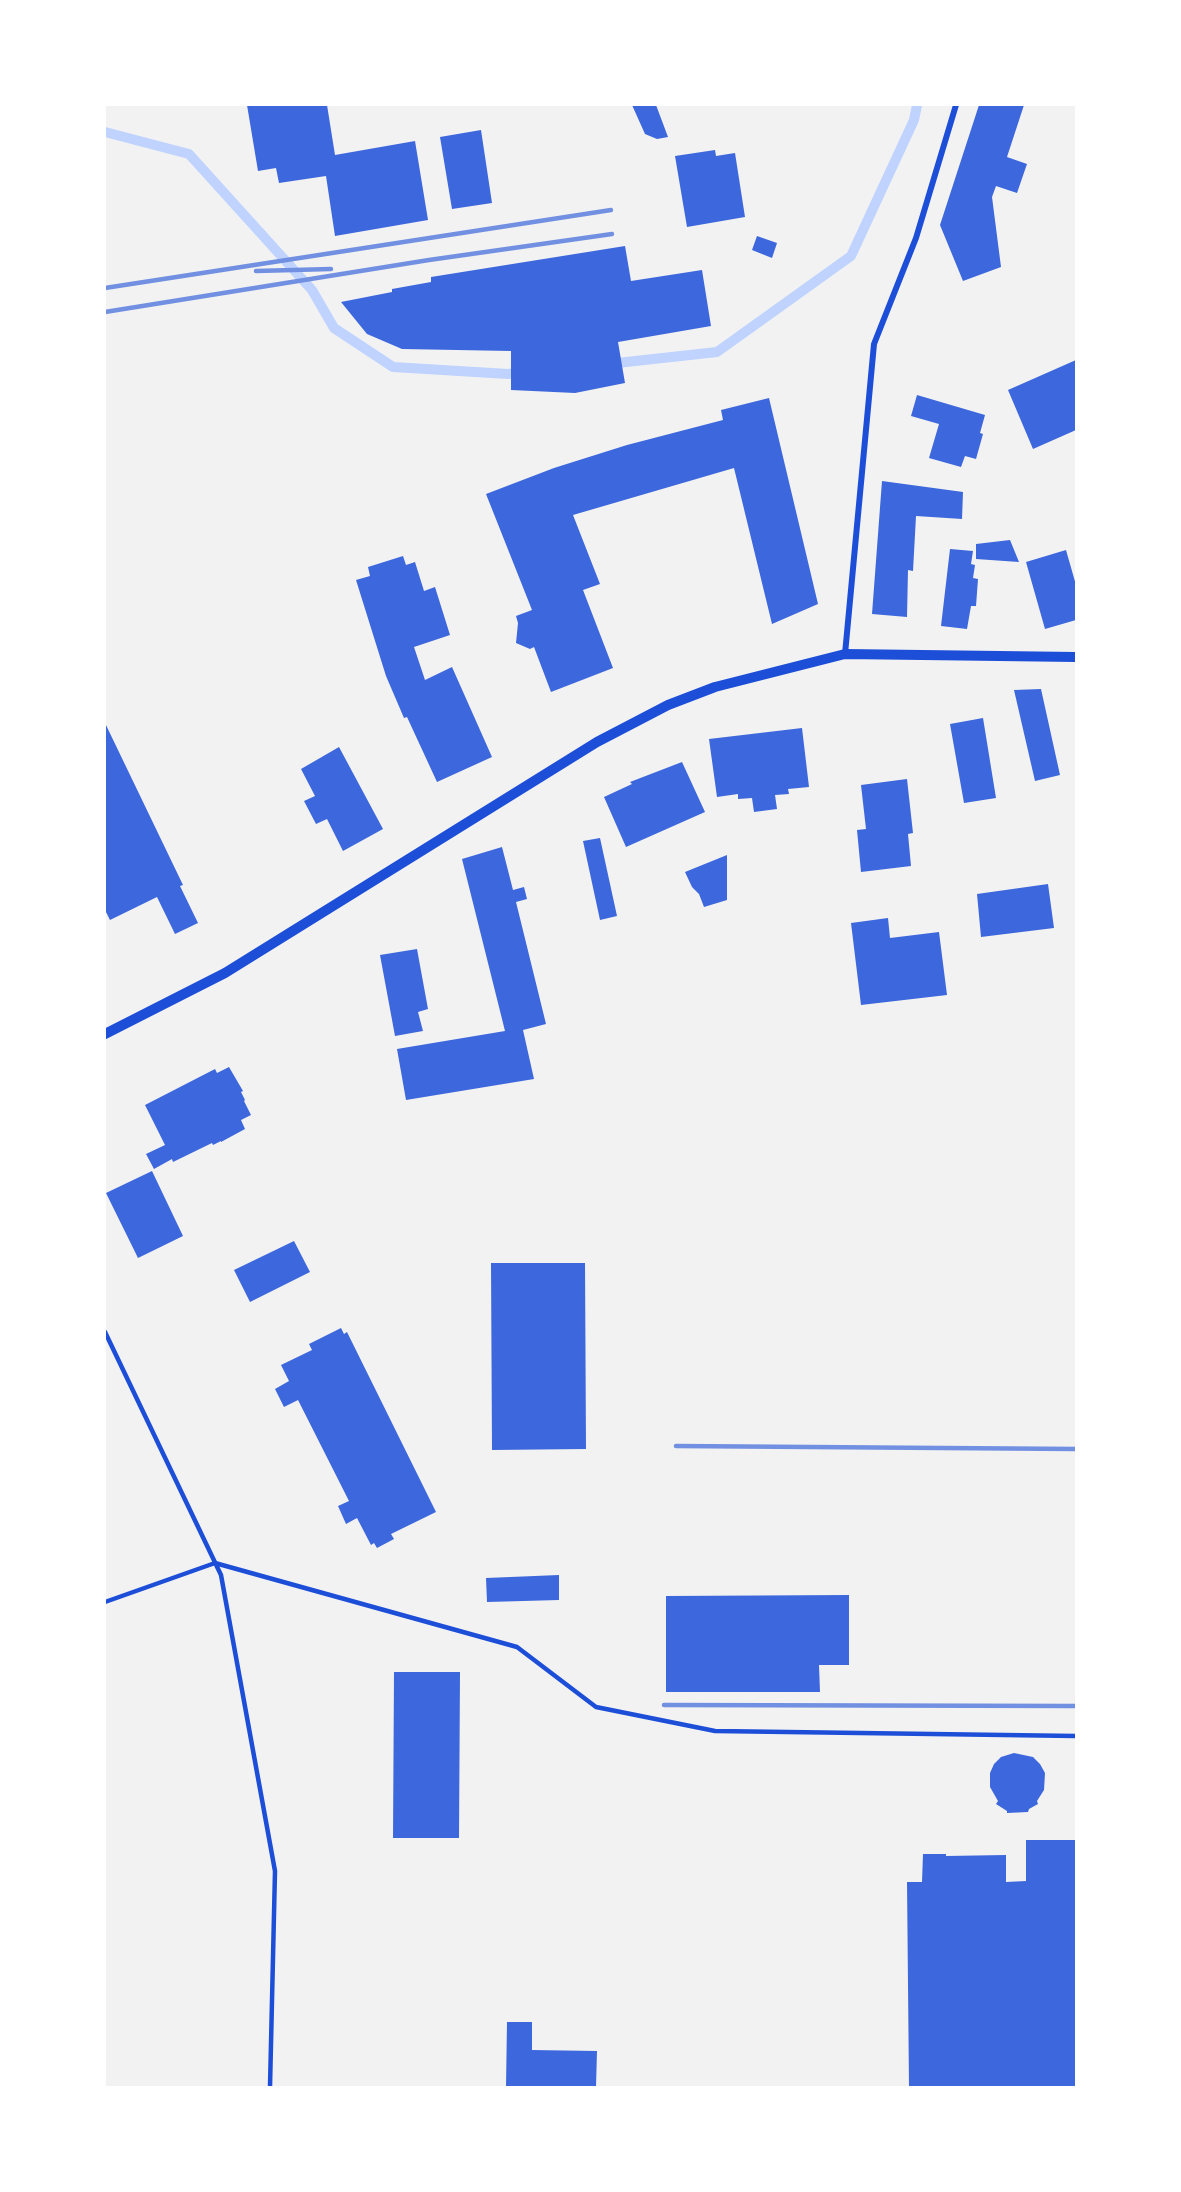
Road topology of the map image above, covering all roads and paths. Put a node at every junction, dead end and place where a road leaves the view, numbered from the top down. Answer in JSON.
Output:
{"nodes":[{"id":1,"x":956,"y":105,"type":"edge"},
{"id":2,"x":845,"y":654,"type":"junction"},
{"id":3,"x":1076,"y":657,"type":"edge"},
{"id":4,"x":105,"y":1034,"type":"edge"},
{"id":5,"x":105,"y":1332,"type":"edge"},
{"id":6,"x":215,"y":1563,"type":"junction"},
{"id":7,"x":105,"y":1602,"type":"edge"},
{"id":8,"x":1076,"y":1736,"type":"edge"},
{"id":9,"x":270,"y":2087,"type":"edge"}],
"edges":[{"from":1,"to":2,"type":"street"},
{"from":2,"to":3,"type":"street"},
{"from":2,"to":4,"type":"street"},
{"from":5,"to":6,"type":"lane"},
{"from":6,"to":7,"type":"lane"},
{"from":6,"to":8,"type":"lane"},
{"from":6,"to":9,"type":"lane"}]}
